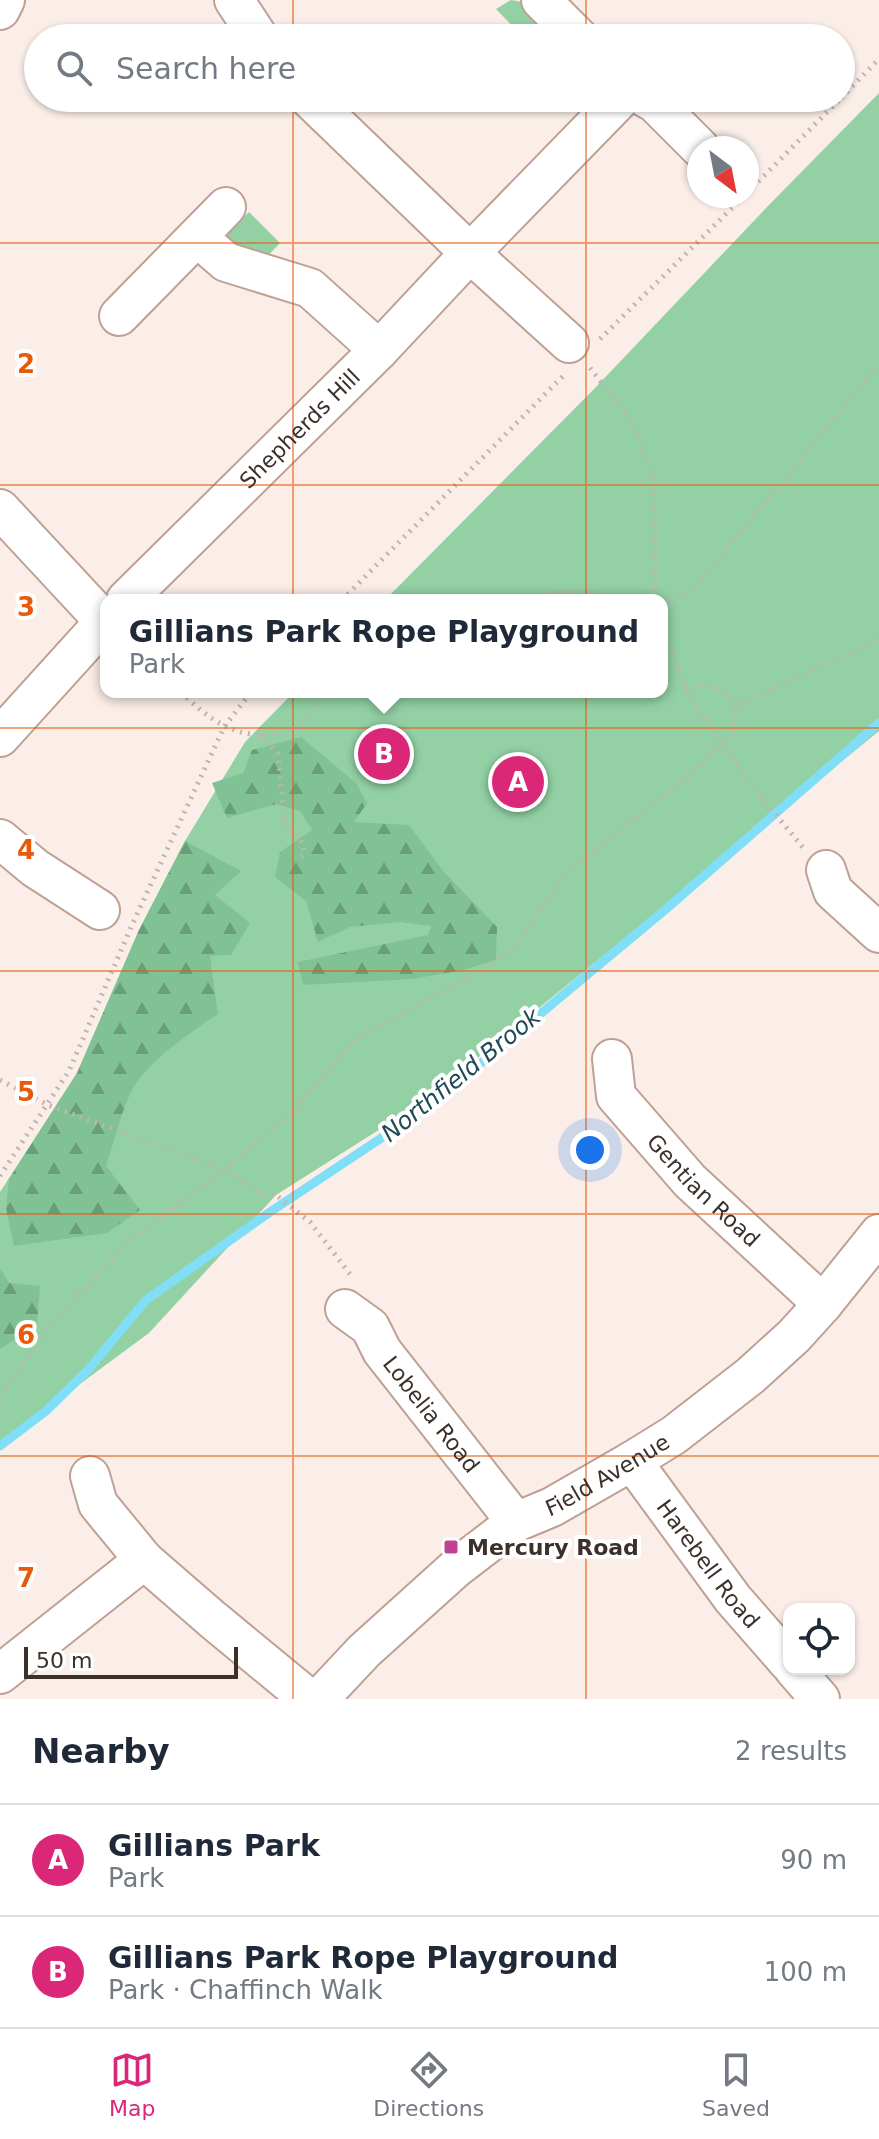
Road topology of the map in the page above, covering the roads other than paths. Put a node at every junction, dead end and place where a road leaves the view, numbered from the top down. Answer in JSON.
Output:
{"nodes":[{"id":1,"x":5,"y":0,"type":"edge"},
{"id":2,"x":234,"y":0,"type":"edge"},
{"id":3,"x":541,"y":0,"type":"edge"},
{"id":4,"x":0,"y":10,"type":"edge"},
{"id":5,"x":250,"y":24,"type":"edge"},
{"id":6,"x":565,"y":24,"type":"edge"},
{"id":7,"x":324,"y":112,"type":"edge"},
{"id":8,"x":607,"y":112,"type":"edge"},
{"id":9,"x":664,"y":112,"type":"edge"},
{"id":10,"x":688,"y":136,"type":"edge"},
{"id":11,"x":226,"y":207,"type":"dead end"},
{"id":12,"x":197,"y":237,"type":"junction"},
{"id":13,"x":470,"y":253,"type":"junction"},
{"id":14,"x":119,"y":316,"type":"dead end"},
{"id":15,"x":379,"y":350,"type":"junction"},
{"id":16,"x":575,"y":350,"type":"road end"},
{"id":17,"x":0,"y":509,"type":"edge"},
{"id":18,"x":133,"y":594,"type":"edge"},
{"id":19,"x":100,"y":605,"type":"edge"},
{"id":20,"x":100,"y":628,"type":"edge"},
{"id":21,"x":0,"y":737,"type":"edge"},
{"id":22,"x":0,"y":839,"type":"edge"},
{"id":23,"x":826,"y":870,"type":"dead end"},
{"id":24,"x":100,"y":910,"type":"dead end"},
{"id":25,"x":879,"y":933,"type":"edge"},
{"id":26,"x":612,"y":1059,"type":"dead end"},
{"id":27,"x":879,"y":1234,"type":"edge"},
{"id":28,"x":823,"y":1304,"type":"junction"},
{"id":29,"x":345,"y":1309,"type":"road end"},
{"id":30,"x":632,"y":1461,"type":"junction"},
{"id":31,"x":90,"y":1476,"type":"dead end"},
{"id":32,"x":516,"y":1522,"type":"junction"},
{"id":33,"x":144,"y":1560,"type":"junction"},
{"id":34,"x":783,"y":1656,"type":"edge"},
{"id":35,"x":0,"y":1674,"type":"edge"},
{"id":36,"x":799,"y":1675,"type":"edge"},
{"id":37,"x":309,"y":1699,"type":"edge"},
{"id":38,"x":319,"y":1699,"type":"edge"},
{"id":39,"x":820,"y":1699,"type":"edge"}],
"edges":[{"from":1,"to":4,"type":"street"},
{"from":2,"to":5,"type":"street"},
{"from":3,"to":6,"type":"street"},
{"from":7,"to":13,"type":"street"},
{"from":8,"to":13,"type":"street","name":"Shepherds Hill"},
{"from":9,"to":10,"type":"street"},
{"from":11,"to":12,"type":"street"},
{"from":12,"to":14,"type":"street"},
{"from":12,"to":15,"type":"street"},
{"from":13,"to":15,"type":"street","name":"Shepherds Hill"},
{"from":13,"to":16,"type":"street"},
{"from":15,"to":18,"type":"street","name":"Shepherds Hill"},
{"from":17,"to":19,"type":"street"},
{"from":20,"to":21,"type":"street","name":"Shepherds Hill"},
{"from":22,"to":24,"type":"street"},
{"from":23,"to":25,"type":"street"},
{"from":26,"to":28,"type":"street","name":"Gentian Road"},
{"from":27,"to":28,"type":"street","name":"Field Avenue"},
{"from":28,"to":30,"type":"street","name":"Field Avenue"},
{"from":29,"to":32,"type":"street","name":"Lobelia Road"},
{"from":30,"to":32,"type":"street","name":"Field Avenue"},
{"from":30,"to":34,"type":"street","name":"Harebell Road"},
{"from":31,"to":33,"type":"street"},
{"from":32,"to":38,"type":"street","name":"Field Avenue"},
{"from":33,"to":35,"type":"street"},
{"from":33,"to":37,"type":"street"},
{"from":36,"to":39,"type":"street"}]}
